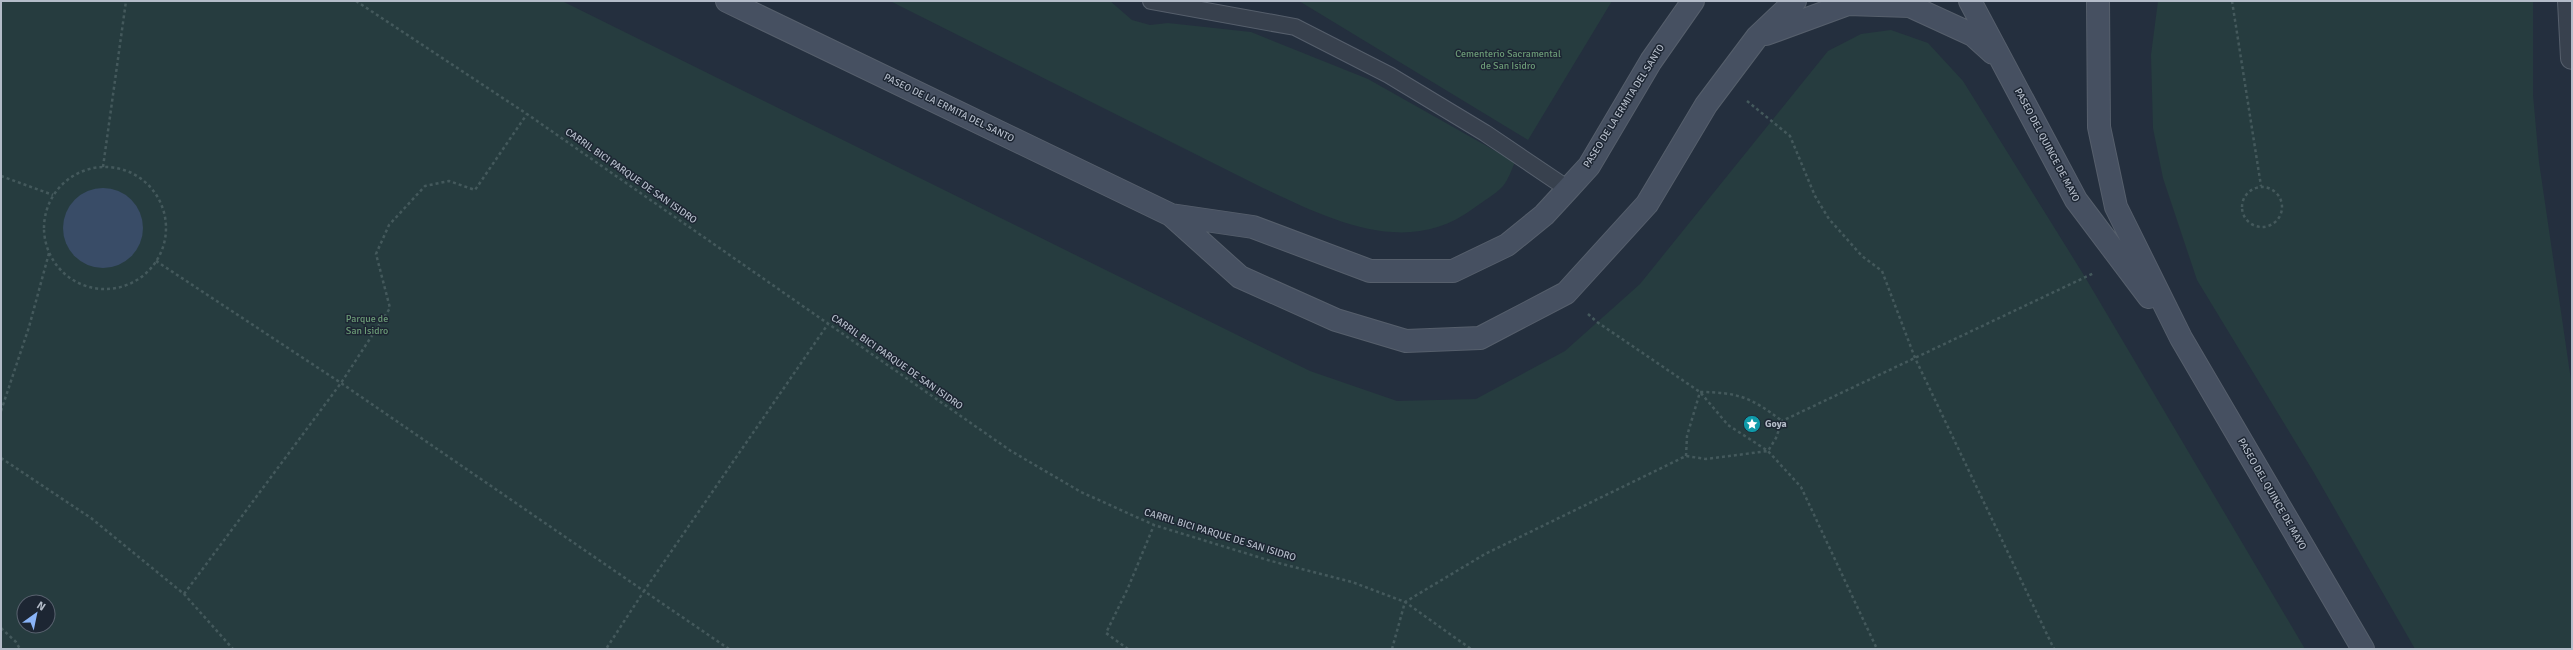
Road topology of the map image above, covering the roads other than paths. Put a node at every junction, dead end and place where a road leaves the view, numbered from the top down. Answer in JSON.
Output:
{"nodes":[{"id":1,"x":727,"y":1,"type":"edge"},
{"id":2,"x":1151,"y":1,"type":"edge"},
{"id":3,"x":1693,"y":1,"type":"edge"},
{"id":4,"x":1795,"y":1,"type":"edge"},
{"id":5,"x":1970,"y":1,"type":"edge"},
{"id":6,"x":2098,"y":1,"type":"edge"},
{"id":7,"x":2569,"y":1,"type":"edge"},
{"id":8,"x":2570,"y":29,"type":"edge"},
{"id":9,"x":1757,"y":37,"type":"junction"},
{"id":10,"x":2572,"y":58,"type":"edge"},
{"id":11,"x":2003,"y":63,"type":"junction"},
{"id":12,"x":1568,"y":189,"type":"junction"},
{"id":13,"x":1171,"y":215,"type":"junction"},
{"id":14,"x":2181,"y":338,"type":"junction"},
{"id":15,"x":2363,"y":649,"type":"edge"}],
"edges":[{"from":1,"to":13,"type":"street","name":"PASEO DE LA ERMITA DEL SANTO"},
{"from":2,"to":12,"type":"lane"},
{"from":3,"to":12,"type":"street","name":"PASEO DE LA ERMITA DEL SANTO"},
{"from":4,"to":9,"type":"street","name":"PASEO DE LA ERMITA DEL SANTO"},
{"from":5,"to":11,"type":"street","name":"PASEO DEL QUINCE DE MAYO"},
{"from":6,"to":14,"type":"street","name":"PASEO DEL QUINCE DE MAYO"},
{"from":7,"to":8,"type":"street"},
{"from":8,"to":10,"type":"street"},
{"from":9,"to":11,"type":"street"},
{"from":9,"to":13,"type":"street","name":"PASEO DE LA ERMITA DEL SANTO"},
{"from":11,"to":14,"type":"street","name":"PASEO DEL QUINCE DE MAYO"},
{"from":12,"to":13,"type":"street","name":"PASEO DE LA ERMITA DEL SANTO"},
{"from":14,"to":15,"type":"street","name":"PASEO DEL QUINCE DE MAYO"}]}
